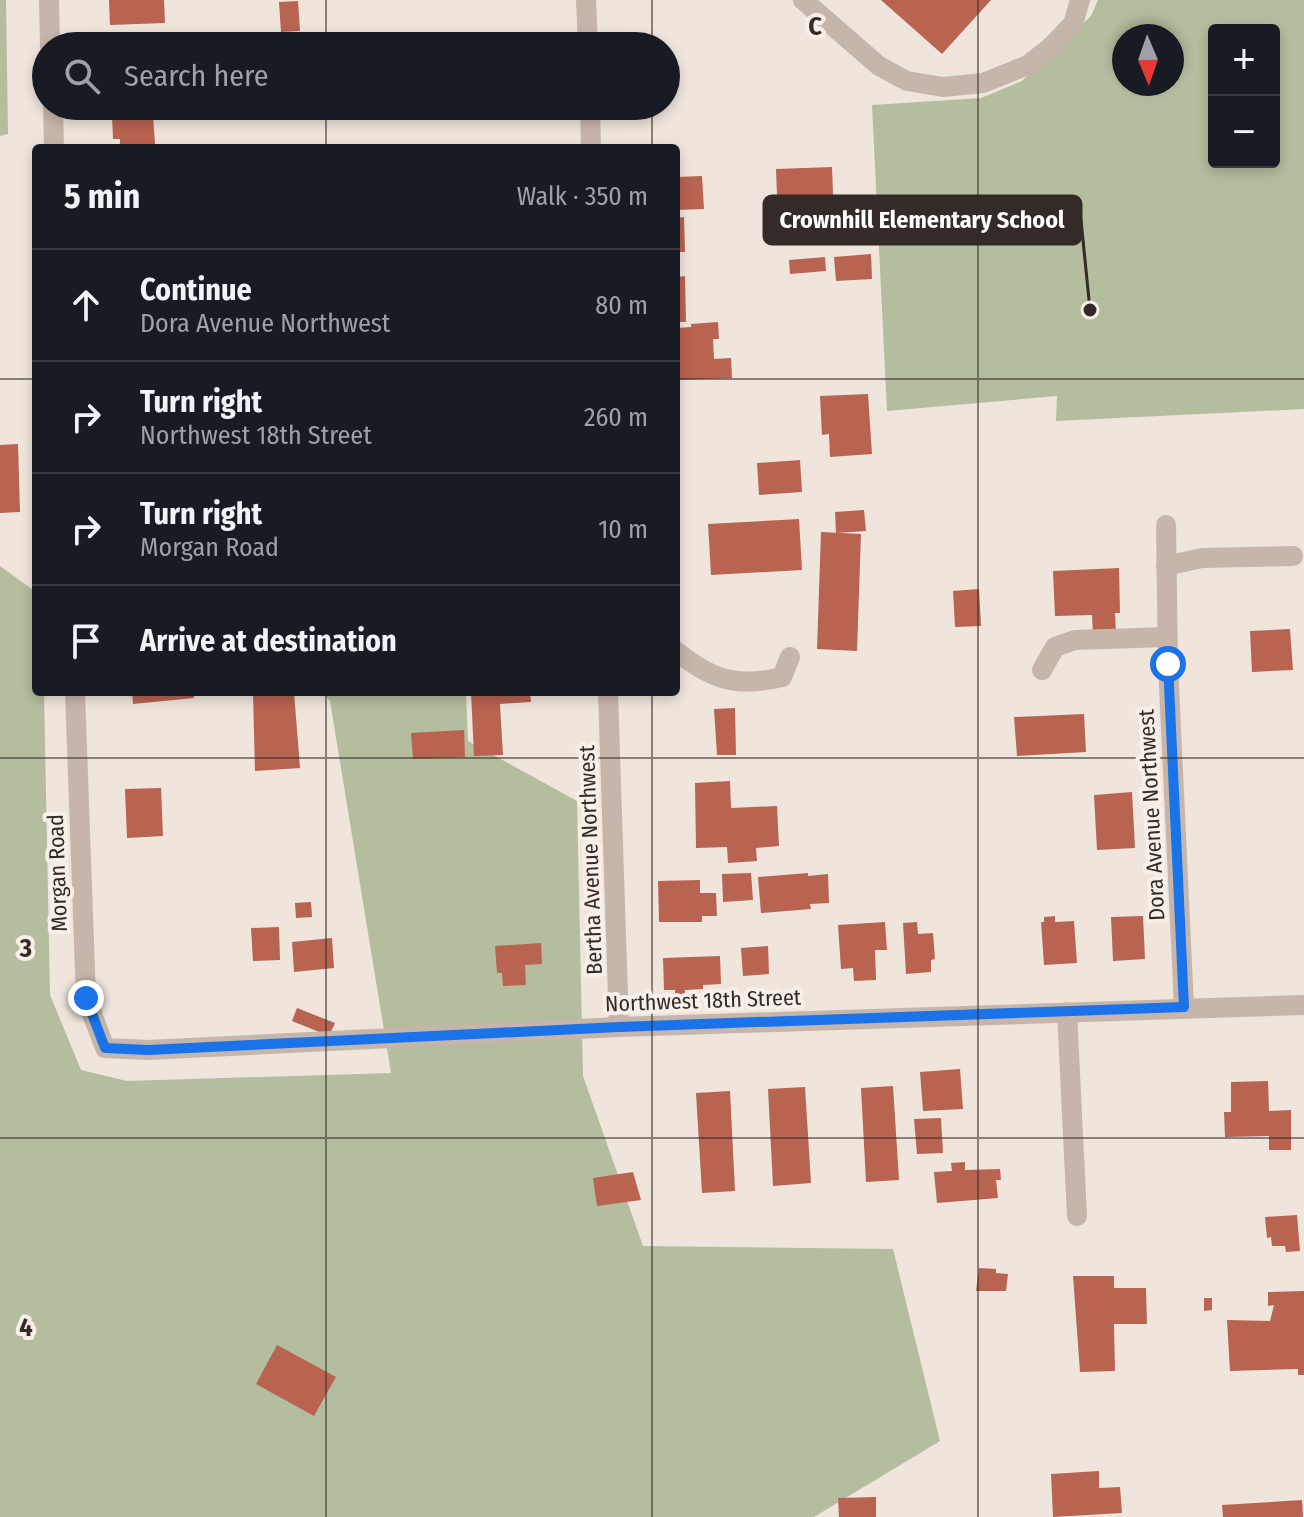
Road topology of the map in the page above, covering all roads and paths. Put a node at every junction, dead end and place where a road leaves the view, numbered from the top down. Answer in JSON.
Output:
{"nodes":[{"id":1,"x":49,"y":0,"type":"edge"},
{"id":2,"x":586,"y":0,"type":"edge"},
{"id":3,"x":803,"y":0,"type":"edge"},
{"id":4,"x":1080,"y":0,"type":"edge"},
{"id":5,"x":50,"y":32,"type":"edge"},
{"id":6,"x":587,"y":32,"type":"edge"},
{"id":7,"x":53,"y":120,"type":"edge"},
{"id":8,"x":590,"y":120,"type":"edge"},
{"id":9,"x":54,"y":144,"type":"edge"},
{"id":10,"x":591,"y":144,"type":"edge"},
{"id":11,"x":1166,"y":525,"type":"dead end"},
{"id":12,"x":1293,"y":556,"type":"dead end"},
{"id":13,"x":1166,"y":566,"type":"junction"},
{"id":14,"x":1167,"y":637,"type":"junction"},
{"id":15,"x":680,"y":654,"type":"edge"},
{"id":16,"x":790,"y":657,"type":"dead end"},
{"id":17,"x":1042,"y":670,"type":"dead end"},
{"id":18,"x":75,"y":696,"type":"edge"},
{"id":19,"x":608,"y":696,"type":"edge"},
{"id":20,"x":1304,"y":1005,"type":"edge"},
{"id":21,"x":1184,"y":1007,"type":"junction"},
{"id":22,"x":1067,"y":1012,"type":"junction"},
{"id":23,"x":619,"y":1027,"type":"junction"},
{"id":24,"x":105,"y":1048,"type":"joint"},
{"id":25,"x":1077,"y":1216,"type":"dead end"}],
"edges":[{"from":1,"to":5,"type":"street"},
{"from":2,"to":6,"type":"street"},
{"from":3,"to":4,"type":"street"},
{"from":7,"to":9,"type":"street"},
{"from":8,"to":10,"type":"street"},
{"from":11,"to":13,"type":"street","name":"Dora Avenue Northwest"},
{"from":12,"to":13,"type":"street"},
{"from":13,"to":14,"type":"street","name":"Dora Avenue Northwest"},
{"from":14,"to":17,"type":"street"},
{"from":14,"to":21,"type":"street","name":"Dora Avenue Northwest"},
{"from":15,"to":16,"type":"street"},
{"from":18,"to":24,"type":"street","name":"Morgan Road"},
{"from":19,"to":23,"type":"street","name":"Bertha Avenue Northwest"},
{"from":20,"to":21,"type":"street","name":"Northwest 18th Street"},
{"from":21,"to":22,"type":"street","name":"Northwest 18th Street"},
{"from":22,"to":23,"type":"street","name":"Northwest 18th Street"},
{"from":22,"to":25,"type":"street"},
{"from":23,"to":24,"type":"street","name":"Northwest 18th Street"}]}
